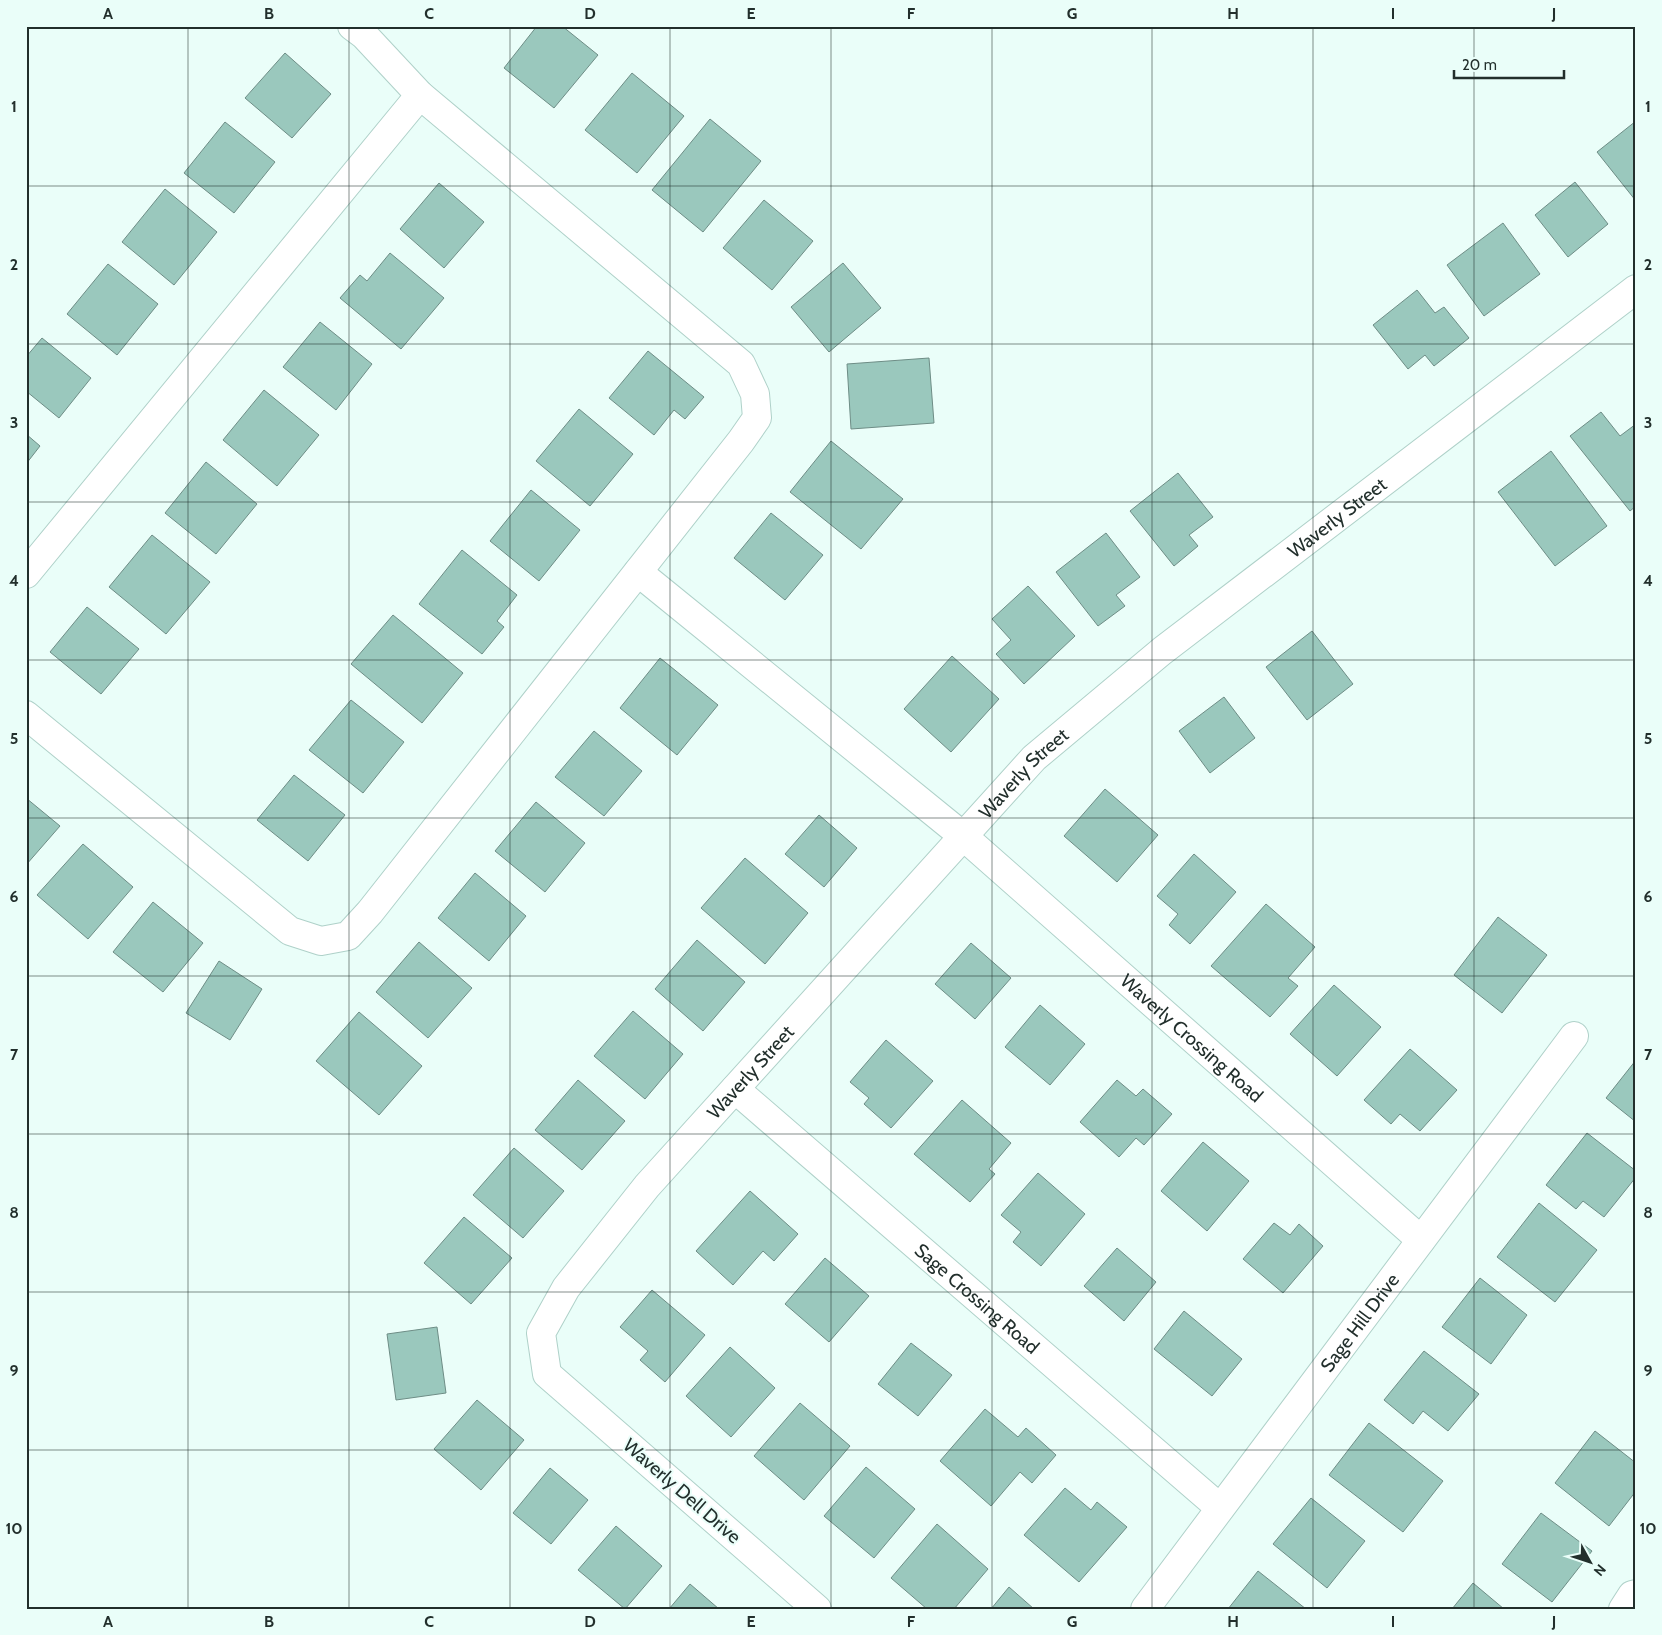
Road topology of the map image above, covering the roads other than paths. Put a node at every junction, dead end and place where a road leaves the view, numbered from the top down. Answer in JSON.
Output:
{"nodes":[{"id":1,"x":352,"y":26,"type":"edge"},
{"id":2,"x":420,"y":95,"type":"junction"},
{"id":3,"x":1636,"y":289,"type":"edge"},
{"id":4,"x":638,"y":572,"type":"junction"},
{"id":5,"x":26,"y":574,"type":"edge"},
{"id":6,"x":26,"y":715,"type":"edge"},
{"id":7,"x":963,"y":836,"type":"junction"},
{"id":8,"x":1574,"y":1036,"type":"dead end"},
{"id":9,"x":735,"y":1088,"type":"junction"},
{"id":10,"x":1421,"y":1240,"type":"junction"},
{"id":11,"x":547,"y":1374,"type":"joint"},
{"id":12,"x":1220,"y":1508,"type":"junction"},
{"id":13,"x":1636,"y":1594,"type":"edge"},
{"id":14,"x":817,"y":1609,"type":"edge"},
{"id":15,"x":1145,"y":1609,"type":"edge"},
{"id":16,"x":1623,"y":1609,"type":"edge"}],
"edges":[{"from":1,"to":2,"type":"street"},
{"from":2,"to":4,"type":"street"},
{"from":2,"to":5,"type":"street"},
{"from":3,"to":7,"type":"street","name":"Waverly Street"},
{"from":4,"to":6,"type":"street"},
{"from":4,"to":7,"type":"street","name":"Waverly Crossing Road"},
{"from":7,"to":9,"type":"street","name":"Waverly Street"},
{"from":7,"to":10,"type":"street","name":"Waverly Crossing Road"},
{"from":8,"to":10,"type":"street","name":"Sage Hill Drive"},
{"from":9,"to":11,"type":"street","name":"Waverly Street"},
{"from":9,"to":12,"type":"street","name":"Sage Crossing Road"},
{"from":10,"to":12,"type":"street","name":"Sage Hill Drive"},
{"from":11,"to":14,"type":"street","name":"Waverly Dell Drive"},
{"from":12,"to":15,"type":"street","name":"Sage Hill Drive"},
{"from":13,"to":16,"type":"street"}]}
